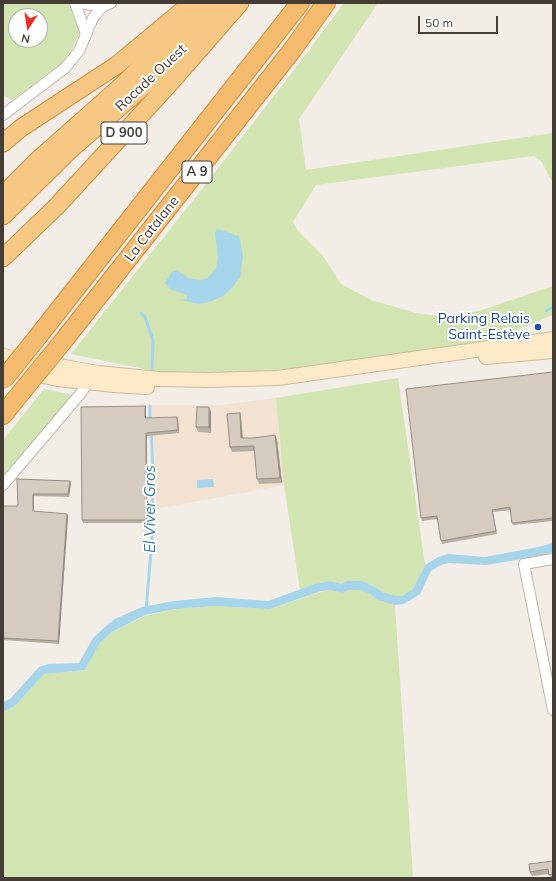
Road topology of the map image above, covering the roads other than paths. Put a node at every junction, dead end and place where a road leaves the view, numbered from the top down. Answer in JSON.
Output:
{"nodes":[{"id":1,"x":75,"y":3,"type":"edge"},
{"id":2,"x":81,"y":3,"type":"edge"},
{"id":3,"x":191,"y":3,"type":"edge"},
{"id":4,"x":206,"y":3,"type":"edge"},
{"id":5,"x":226,"y":3,"type":"edge"},
{"id":6,"x":240,"y":3,"type":"edge"},
{"id":7,"x":300,"y":3,"type":"edge"},
{"id":8,"x":326,"y":3,"type":"edge"},
{"id":9,"x":106,"y":5,"type":"edge"},
{"id":10,"x":86,"y":34,"type":"junction"},
{"id":11,"x":3,"y":115,"type":"edge"},
{"id":12,"x":3,"y":143,"type":"edge"},
{"id":13,"x":3,"y":195,"type":"edge"},
{"id":14,"x":3,"y":216,"type":"edge"},
{"id":15,"x":3,"y":258,"type":"edge"},
{"id":16,"x":553,"y":339,"type":"edge"},
{"id":17,"x":553,"y":351,"type":"edge"},
{"id":18,"x":3,"y":356,"type":"edge"},
{"id":19,"x":3,"y":367,"type":"edge"},
{"id":20,"x":3,"y":380,"type":"edge"},
{"id":21,"x":87,"y":383,"type":"junction"},
{"id":22,"x":3,"y":415,"type":"edge"},
{"id":23,"x":3,"y":485,"type":"edge"},
{"id":24,"x":553,"y":559,"type":"edge"},
{"id":25,"x":553,"y":710,"type":"edge"}],
"edges":[{"from":1,"to":10,"type":"street"},
{"from":2,"to":9,"type":"street"},
{"from":3,"to":12,"type":"highway"},
{"from":4,"to":13,"type":"highway","name":"Rocade Ouest","number":"D 900"},
{"from":5,"to":14,"type":"highway","name":"Rocade Ouest","number":"D 900"},
{"from":6,"to":15,"type":"highway","number":"D 900"},
{"from":7,"to":20,"type":"highway","name":"La Catalane","number":"A 9","bridge":true},
{"from":8,"to":22,"type":"highway","name":"La Catalane","number":"A 9","bridge":true},
{"from":9,"to":10,"type":"street"},
{"from":10,"to":11,"type":"street"},
{"from":16,"to":18,"type":"main road"},
{"from":17,"to":21,"type":"main road"},
{"from":19,"to":21,"type":"main road"},
{"from":21,"to":23,"type":"street"},
{"from":24,"to":25,"type":"street"}]}
